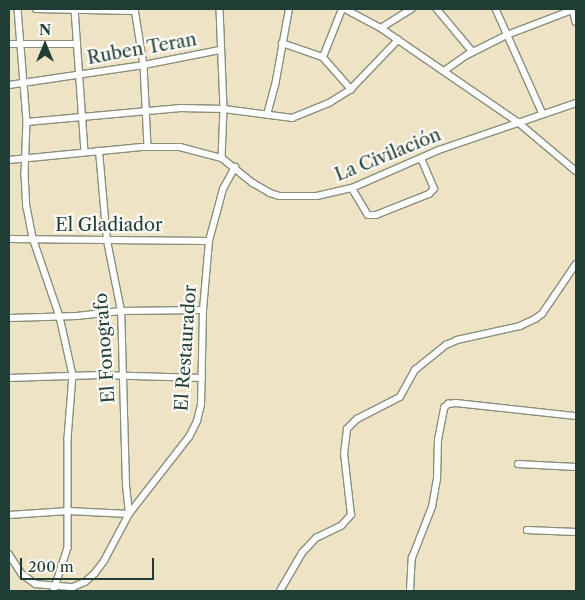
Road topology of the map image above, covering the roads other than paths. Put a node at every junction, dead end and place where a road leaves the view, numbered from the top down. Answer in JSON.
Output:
{"nodes":[{"id":1,"x":18,"y":9,"type":"edge"},
{"id":2,"x":36,"y":9,"type":"edge"},
{"id":3,"x":75,"y":9,"type":"edge"},
{"id":4,"x":220,"y":9,"type":"edge"},
{"id":5,"x":289,"y":9,"type":"edge"},
{"id":6,"x":343,"y":9,"type":"edge"},
{"id":7,"x":412,"y":9,"type":"edge"},
{"id":8,"x":437,"y":9,"type":"edge"},
{"id":9,"x":496,"y":9,"type":"edge"},
{"id":10,"x":574,"y":9,"type":"edge"},
{"id":11,"x":135,"y":10,"type":"edge"},
{"id":12,"x":576,"y":22,"type":"edge"},
{"id":13,"x":381,"y":28,"type":"junction"},
{"id":14,"x":507,"y":36,"type":"junction"},
{"id":15,"x":398,"y":40,"type":"junction"},
{"id":16,"x":282,"y":42,"type":"junction"},
{"id":17,"x":9,"y":44,"type":"edge"},
{"id":18,"x":22,"y":44,"type":"junction"},
{"id":19,"x":77,"y":44,"type":"junction"},
{"id":20,"x":220,"y":50,"type":"junction"},
{"id":21,"x":473,"y":52,"type":"junction"},
{"id":22,"x":324,"y":57,"type":"junction"},
{"id":23,"x":144,"y":65,"type":"junction"},
{"id":24,"x":444,"y":70,"type":"junction"},
{"id":25,"x":79,"y":75,"type":"junction"},
{"id":26,"x":25,"y":84,"type":"junction"},
{"id":27,"x":9,"y":85,"type":"edge"},
{"id":28,"x":351,"y":89,"type":"junction"},
{"id":29,"x":576,"y":102,"type":"edge"},
{"id":30,"x":224,"y":109,"type":"junction"},
{"id":31,"x":146,"y":110,"type":"junction"},
{"id":32,"x":543,"y":114,"type":"junction"},
{"id":33,"x":266,"y":115,"type":"junction"},
{"id":34,"x":82,"y":116,"type":"junction"},
{"id":35,"x":27,"y":122,"type":"junction"},
{"id":36,"x":518,"y":122,"type":"junction"},
{"id":37,"x":148,"y":147,"type":"junction"},
{"id":38,"x":99,"y":151,"type":"junction"},
{"id":39,"x":85,"y":152,"type":"junction"},
{"id":40,"x":222,"y":158,"type":"junction"},
{"id":41,"x":26,"y":159,"type":"junction"},
{"id":42,"x":420,"y":159,"type":"junction"},
{"id":43,"x":9,"y":160,"type":"edge"},
{"id":44,"x":235,"y":167,"type":"junction"},
{"id":45,"x":576,"y":171,"type":"edge"},
{"id":46,"x":352,"y":188,"type":"junction"},
{"id":47,"x":9,"y":238,"type":"edge"},
{"id":48,"x":33,"y":238,"type":"junction"},
{"id":49,"x":107,"y":241,"type":"junction"},
{"id":50,"x":209,"y":241,"type":"junction"},
{"id":51,"x":576,"y":264,"type":"edge"},
{"id":52,"x":204,"y":310,"type":"junction"},
{"id":53,"x":122,"y":311,"type":"junction"},
{"id":54,"x":60,"y":317,"type":"junction"},
{"id":55,"x":9,"y":318,"type":"edge"},
{"id":56,"x":73,"y":375,"type":"junction"},
{"id":57,"x":123,"y":375,"type":"junction"},
{"id":58,"x":9,"y":378,"type":"edge"},
{"id":59,"x":202,"y":378,"type":"junction"},
{"id":60,"x":576,"y":416,"type":"edge"},
{"id":61,"x":518,"y":464,"type":"dead end"},
{"id":62,"x":576,"y":467,"type":"edge"},
{"id":63,"x":68,"y":511,"type":"junction"},
{"id":64,"x":129,"y":514,"type":"junction"},
{"id":65,"x":9,"y":515,"type":"edge"},
{"id":66,"x":527,"y":530,"type":"dead end"},
{"id":67,"x":576,"y":532,"type":"edge"},
{"id":68,"x":9,"y":554,"type":"edge"},
{"id":69,"x":55,"y":589,"type":"edge"},
{"id":70,"x":280,"y":591,"type":"edge"},
{"id":71,"x":410,"y":591,"type":"edge"}],
"edges":[{"from":1,"to":18,"type":"street"},
{"from":2,"to":3,"type":"street"},
{"from":3,"to":11,"type":"street"},
{"from":3,"to":19,"type":"street"},
{"from":4,"to":20,"type":"street"},
{"from":5,"to":16,"type":"street"},
{"from":6,"to":13,"type":"street"},
{"from":6,"to":22,"type":"street"},
{"from":7,"to":13,"type":"street"},
{"from":8,"to":21,"type":"street"},
{"from":9,"to":14,"type":"street"},
{"from":10,"to":12,"type":"street"},
{"from":10,"to":14,"type":"street"},
{"from":11,"to":23,"type":"street"},
{"from":13,"to":15,"type":"street"},
{"from":14,"to":21,"type":"street"},
{"from":14,"to":32,"type":"street"},
{"from":15,"to":24,"type":"street"},
{"from":15,"to":28,"type":"street"},
{"from":16,"to":22,"type":"street"},
{"from":16,"to":33,"type":"street"},
{"from":17,"to":18,"type":"street"},
{"from":18,"to":19,"type":"street"},
{"from":18,"to":26,"type":"street"},
{"from":19,"to":25,"type":"street"},
{"from":20,"to":23,"type":"street","name":"Ruben Teran"},
{"from":20,"to":30,"type":"street"},
{"from":21,"to":24,"type":"street"},
{"from":22,"to":28,"type":"street"},
{"from":23,"to":25,"type":"street","name":"Ruben Teran"},
{"from":23,"to":31,"type":"street"},
{"from":24,"to":36,"type":"street"},
{"from":25,"to":26,"type":"street","name":"Ruben Teran"},
{"from":25,"to":34,"type":"street"},
{"from":26,"to":27,"type":"street","name":"Ruben Teran"},
{"from":26,"to":35,"type":"street"},
{"from":28,"to":33,"type":"street"},
{"from":29,"to":32,"type":"street","name":"La Civilación"},
{"from":30,"to":31,"type":"street"},
{"from":30,"to":33,"type":"street"},
{"from":30,"to":40,"type":"street"},
{"from":31,"to":34,"type":"street"},
{"from":31,"to":37,"type":"street"},
{"from":32,"to":36,"type":"street","name":"La Civilación"},
{"from":34,"to":35,"type":"street"},
{"from":34,"to":39,"type":"street"},
{"from":35,"to":41,"type":"street"},
{"from":36,"to":42,"type":"street","name":"La Civilación"},
{"from":36,"to":45,"type":"street"},
{"from":37,"to":38,"type":"street","name":"La Civilación"},
{"from":37,"to":40,"type":"street","name":"La Civilación"},
{"from":38,"to":39,"type":"street","name":"La Civilación"},
{"from":38,"to":49,"type":"street","name":"El Fonografo"},
{"from":39,"to":41,"type":"street","name":"La Civilación"},
{"from":40,"to":44,"type":"street","name":"La Civilación"},
{"from":41,"to":43,"type":"street","name":"La Civilación"},
{"from":41,"to":48,"type":"street"},
{"from":42,"to":46,"type":"street","name":"La Civilación"},
{"from":42,"to":46,"type":"street"},
{"from":44,"to":46,"type":"street","name":"La Civilación"},
{"from":44,"to":50,"type":"street","name":"El Restaurador"},
{"from":47,"to":48,"type":"street","name":"El Gladiador"},
{"from":48,"to":49,"type":"street","name":"El Gladiador"},
{"from":48,"to":54,"type":"street"},
{"from":49,"to":50,"type":"street","name":"El Gladiador"},
{"from":49,"to":53,"type":"street","name":"El Fonografo"},
{"from":50,"to":52,"type":"street","name":"El Restaurador"},
{"from":51,"to":70,"type":"street"},
{"from":52,"to":53,"type":"street"},
{"from":52,"to":59,"type":"street","name":"El Restaurador"},
{"from":53,"to":54,"type":"street"},
{"from":53,"to":57,"type":"street","name":"El Fonografo"},
{"from":54,"to":55,"type":"street"},
{"from":54,"to":56,"type":"street"},
{"from":56,"to":57,"type":"street"},
{"from":56,"to":58,"type":"street"},
{"from":56,"to":63,"type":"street"},
{"from":57,"to":59,"type":"street"},
{"from":57,"to":64,"type":"street","name":"El Fonografo"},
{"from":59,"to":64,"type":"street","name":"El Restaurador"},
{"from":60,"to":71,"type":"street"},
{"from":61,"to":62,"type":"street"},
{"from":63,"to":64,"type":"street"},
{"from":63,"to":65,"type":"street"},
{"from":63,"to":69,"type":"street"},
{"from":64,"to":69,"type":"street","name":"El Restaurador"},
{"from":66,"to":67,"type":"street"},
{"from":68,"to":69,"type":"street","name":"El Restaurador"}]}
